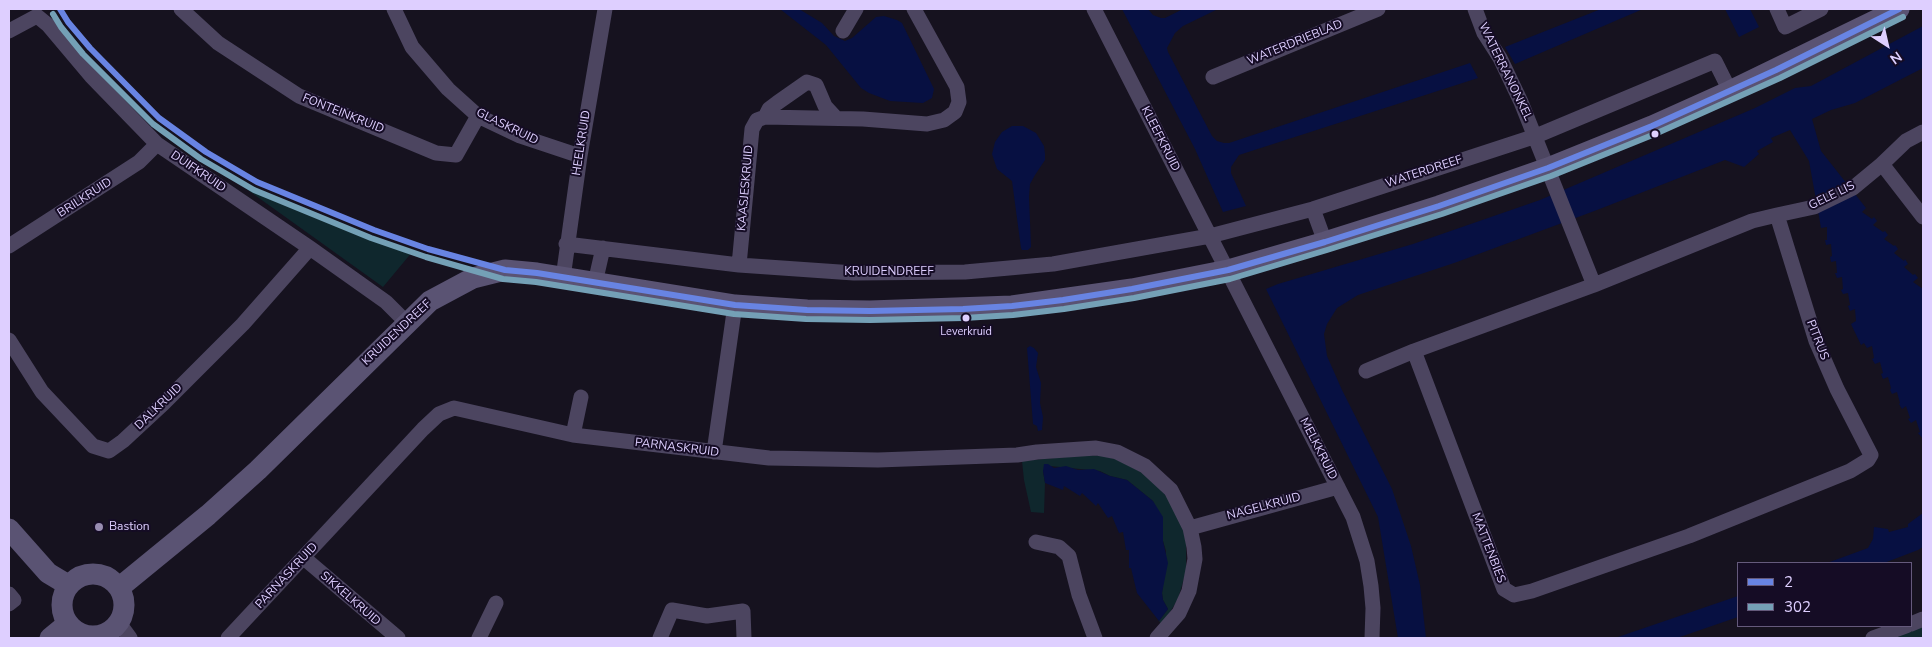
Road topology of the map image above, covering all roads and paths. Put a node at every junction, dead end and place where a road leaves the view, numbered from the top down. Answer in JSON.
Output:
{"nodes":[{"id":1,"x":181,"y":9,"type":"edge"},
{"id":2,"x":394,"y":9,"type":"edge"},
{"id":3,"x":604,"y":9,"type":"edge"},
{"id":4,"x":856,"y":9,"type":"edge"},
{"id":5,"x":914,"y":9,"type":"edge"},
{"id":6,"x":1094,"y":9,"type":"edge"},
{"id":7,"x":1378,"y":9,"type":"edge"},
{"id":8,"x":1474,"y":9,"type":"edge"},
{"id":9,"x":1777,"y":9,"type":"edge"},
{"id":10,"x":1821,"y":9,"type":"edge"},
{"id":11,"x":1899,"y":9,"type":"edge"},
{"id":12,"x":9,"y":31,"type":"edge"},
{"id":13,"x":843,"y":31,"type":"dead end"},
{"id":14,"x":1213,"y":77,"type":"dead end"},
{"id":15,"x":1730,"y":91,"type":"junction"},
{"id":16,"x":478,"y":116,"type":"junction"},
{"id":17,"x":765,"y":117,"type":"junction"},
{"id":18,"x":836,"y":118,"type":"junction"},
{"id":19,"x":1923,"y":132,"type":"edge"},
{"id":20,"x":1536,"y":136,"type":"junction"},
{"id":21,"x":157,"y":144,"type":"junction"},
{"id":22,"x":580,"y":156,"type":"junction"},
{"id":23,"x":1882,"y":164,"type":"junction"},
{"id":24,"x":1548,"y":168,"type":"junction"},
{"id":25,"x":1313,"y":209,"type":"junction"},
{"id":26,"x":1777,"y":216,"type":"junction"},
{"id":27,"x":1923,"y":217,"type":"edge"},
{"id":28,"x":1210,"y":236,"type":"junction"},
{"id":29,"x":1325,"y":242,"type":"junction"},
{"id":30,"x":566,"y":244,"type":"junction"},
{"id":31,"x":9,"y":246,"type":"edge"},
{"id":32,"x":310,"y":248,"type":"junction"},
{"id":33,"x":603,"y":248,"type":"junction"},
{"id":34,"x":739,"y":265,"type":"junction"},
{"id":35,"x":1228,"y":270,"type":"junction"},
{"id":36,"x":563,"y":278,"type":"junction"},
{"id":37,"x":595,"y":284,"type":"junction"},
{"id":38,"x":1594,"y":285,"type":"junction"},
{"id":39,"x":735,"y":305,"type":"junction"},
{"id":40,"x":406,"y":322,"type":"junction"},
{"id":41,"x":9,"y":340,"type":"edge"},
{"id":42,"x":1414,"y":351,"type":"junction"},
{"id":43,"x":1366,"y":372,"type":"dead end"},
{"id":44,"x":581,"y":397,"type":"dead end"},
{"id":45,"x":573,"y":435,"type":"junction"},
{"id":46,"x":714,"y":452,"type":"junction"},
{"id":47,"x":1338,"y":487,"type":"junction"},
{"id":48,"x":1190,"y":528,"type":"junction"},
{"id":49,"x":9,"y":529,"type":"edge"},
{"id":50,"x":1689,"y":536,"type":"joint"},
{"id":51,"x":1036,"y":542,"type":"dead end"},
{"id":52,"x":304,"y":558,"type":"junction"},
{"id":53,"x":68,"y":585,"type":"junction"},
{"id":54,"x":120,"y":587,"type":"junction"},
{"id":55,"x":9,"y":594,"type":"edge"},
{"id":56,"x":496,"y":603,"type":"dead end"},
{"id":57,"x":9,"y":604,"type":"edge"},
{"id":58,"x":67,"y":624,"type":"junction"},
{"id":59,"x":1903,"y":627,"type":"edge"},
{"id":60,"x":124,"y":631,"type":"edge"},
{"id":61,"x":50,"y":638,"type":"edge"},
{"id":62,"x":228,"y":638,"type":"edge"},
{"id":63,"x":398,"y":638,"type":"edge"},
{"id":64,"x":479,"y":638,"type":"edge"},
{"id":65,"x":660,"y":638,"type":"edge"},
{"id":66,"x":744,"y":638,"type":"edge"},
{"id":67,"x":1095,"y":638,"type":"edge"},
{"id":68,"x":1158,"y":638,"type":"edge"},
{"id":69,"x":1372,"y":638,"type":"edge"},
{"id":70,"x":1873,"y":638,"type":"edge"}],
"edges":[{"from":1,"to":16,"type":"street","name":"FONTEINKRUID"},
{"from":2,"to":16,"type":"street","name":"GLASKRUID"},
{"from":3,"to":22,"type":"street","name":"HEELKRUID"},
{"from":4,"to":13,"type":"street"},
{"from":5,"to":18,"type":"street"},
{"from":6,"to":28,"type":"street","name":"KLEEFKRUID"},
{"from":7,"to":14,"type":"street","name":"WATERDRIEBLAD"},
{"from":8,"to":20,"type":"street","name":"WATERRANONKEL"},
{"from":9,"to":10,"type":"street"},
{"from":11,"to":15,"type":"street"},
{"from":12,"to":21,"type":"street","name":"DUIFKRUID"},
{"from":15,"to":20,"type":"street","name":"WATERDREEF"},
{"from":15,"to":24,"type":"street"},
{"from":16,"to":22,"type":"street","name":"GLASKRUID"},
{"from":17,"to":18,"type":"street"},
{"from":17,"to":18,"type":"street","name":"KAASJESKRUID"},
{"from":17,"to":34,"type":"street","name":"KAASJESKRUID"},
{"from":19,"to":23,"type":"street","name":"GELE LIS"},
{"from":20,"to":24,"type":"street"},
{"from":20,"to":25,"type":"street","name":"WATERDREEF"},
{"from":21,"to":31,"type":"street","name":"BRILKRUID"},
{"from":21,"to":32,"type":"street","name":"DUIFKRUID"},
{"from":22,"to":30,"type":"street","name":"HEELKRUID"},
{"from":23,"to":26,"type":"street","name":"GELE LIS"},
{"from":23,"to":27,"type":"street"},
{"from":24,"to":29,"type":"street"},
{"from":24,"to":38,"type":"street"},
{"from":25,"to":28,"type":"street","name":"WATERDREEF"},
{"from":25,"to":29,"type":"street"},
{"from":26,"to":38,"type":"street"},
{"from":26,"to":50,"type":"street","name":"PITRUS"},
{"from":28,"to":34,"type":"street","name":"KRUIDENDREEF"},
{"from":28,"to":35,"type":"street","name":"KLEEFKRUID"},
{"from":29,"to":35,"type":"street"},
{"from":30,"to":33,"type":"street","name":"KRUIDENDREEF"},
{"from":30,"to":36,"type":"street","name":"HEELKRUID"},
{"from":32,"to":40,"type":"street","name":"DUIFKRUID"},
{"from":32,"to":41,"type":"street","name":"DALKRUID"},
{"from":33,"to":34,"type":"street","name":"KRUIDENDREEF"},
{"from":33,"to":37,"type":"street"},
{"from":35,"to":39,"type":"street","name":"KRUIDENDREEF"},
{"from":35,"to":47,"type":"street","name":"MELKKRUID"},
{"from":36,"to":37,"type":"street","name":"KRUIDENDREEF"},
{"from":36,"to":40,"type":"street","name":"KRUIDENDREEF"},
{"from":37,"to":39,"type":"street","name":"KRUIDENDREEF"},
{"from":38,"to":42,"type":"street"},
{"from":39,"to":46,"type":"street"},
{"from":40,"to":54,"type":"street","name":"KRUIDENDREEF"},
{"from":42,"to":43,"type":"street"},
{"from":42,"to":50,"type":"street","name":"MATTENBIES"},
{"from":44,"to":45,"type":"street"},
{"from":45,"to":46,"type":"street","name":"PARNASKRUID"},
{"from":45,"to":52,"type":"street","name":"PARNASKRUID"},
{"from":46,"to":48,"type":"street","name":"PARNASKRUID"},
{"from":47,"to":48,"type":"street","name":"NAGELKRUID"},
{"from":47,"to":69,"type":"street","name":"MELKKRUID"},
{"from":48,"to":68,"type":"street"},
{"from":49,"to":53,"type":"street"},
{"from":51,"to":67,"type":"street"},
{"from":52,"to":62,"type":"street","name":"PARNASKRUID"},
{"from":52,"to":63,"type":"street","name":"SIKKELKRUID"},
{"from":53,"to":54,"type":"street"},
{"from":53,"to":58,"type":"street"},
{"from":54,"to":60,"type":"street"},
{"from":55,"to":57,"type":"street"},
{"from":56,"to":64,"type":"street"},
{"from":58,"to":60,"type":"street"},
{"from":58,"to":61,"type":"street"},
{"from":59,"to":70,"type":"street"},
{"from":65,"to":66,"type":"street"}]}
